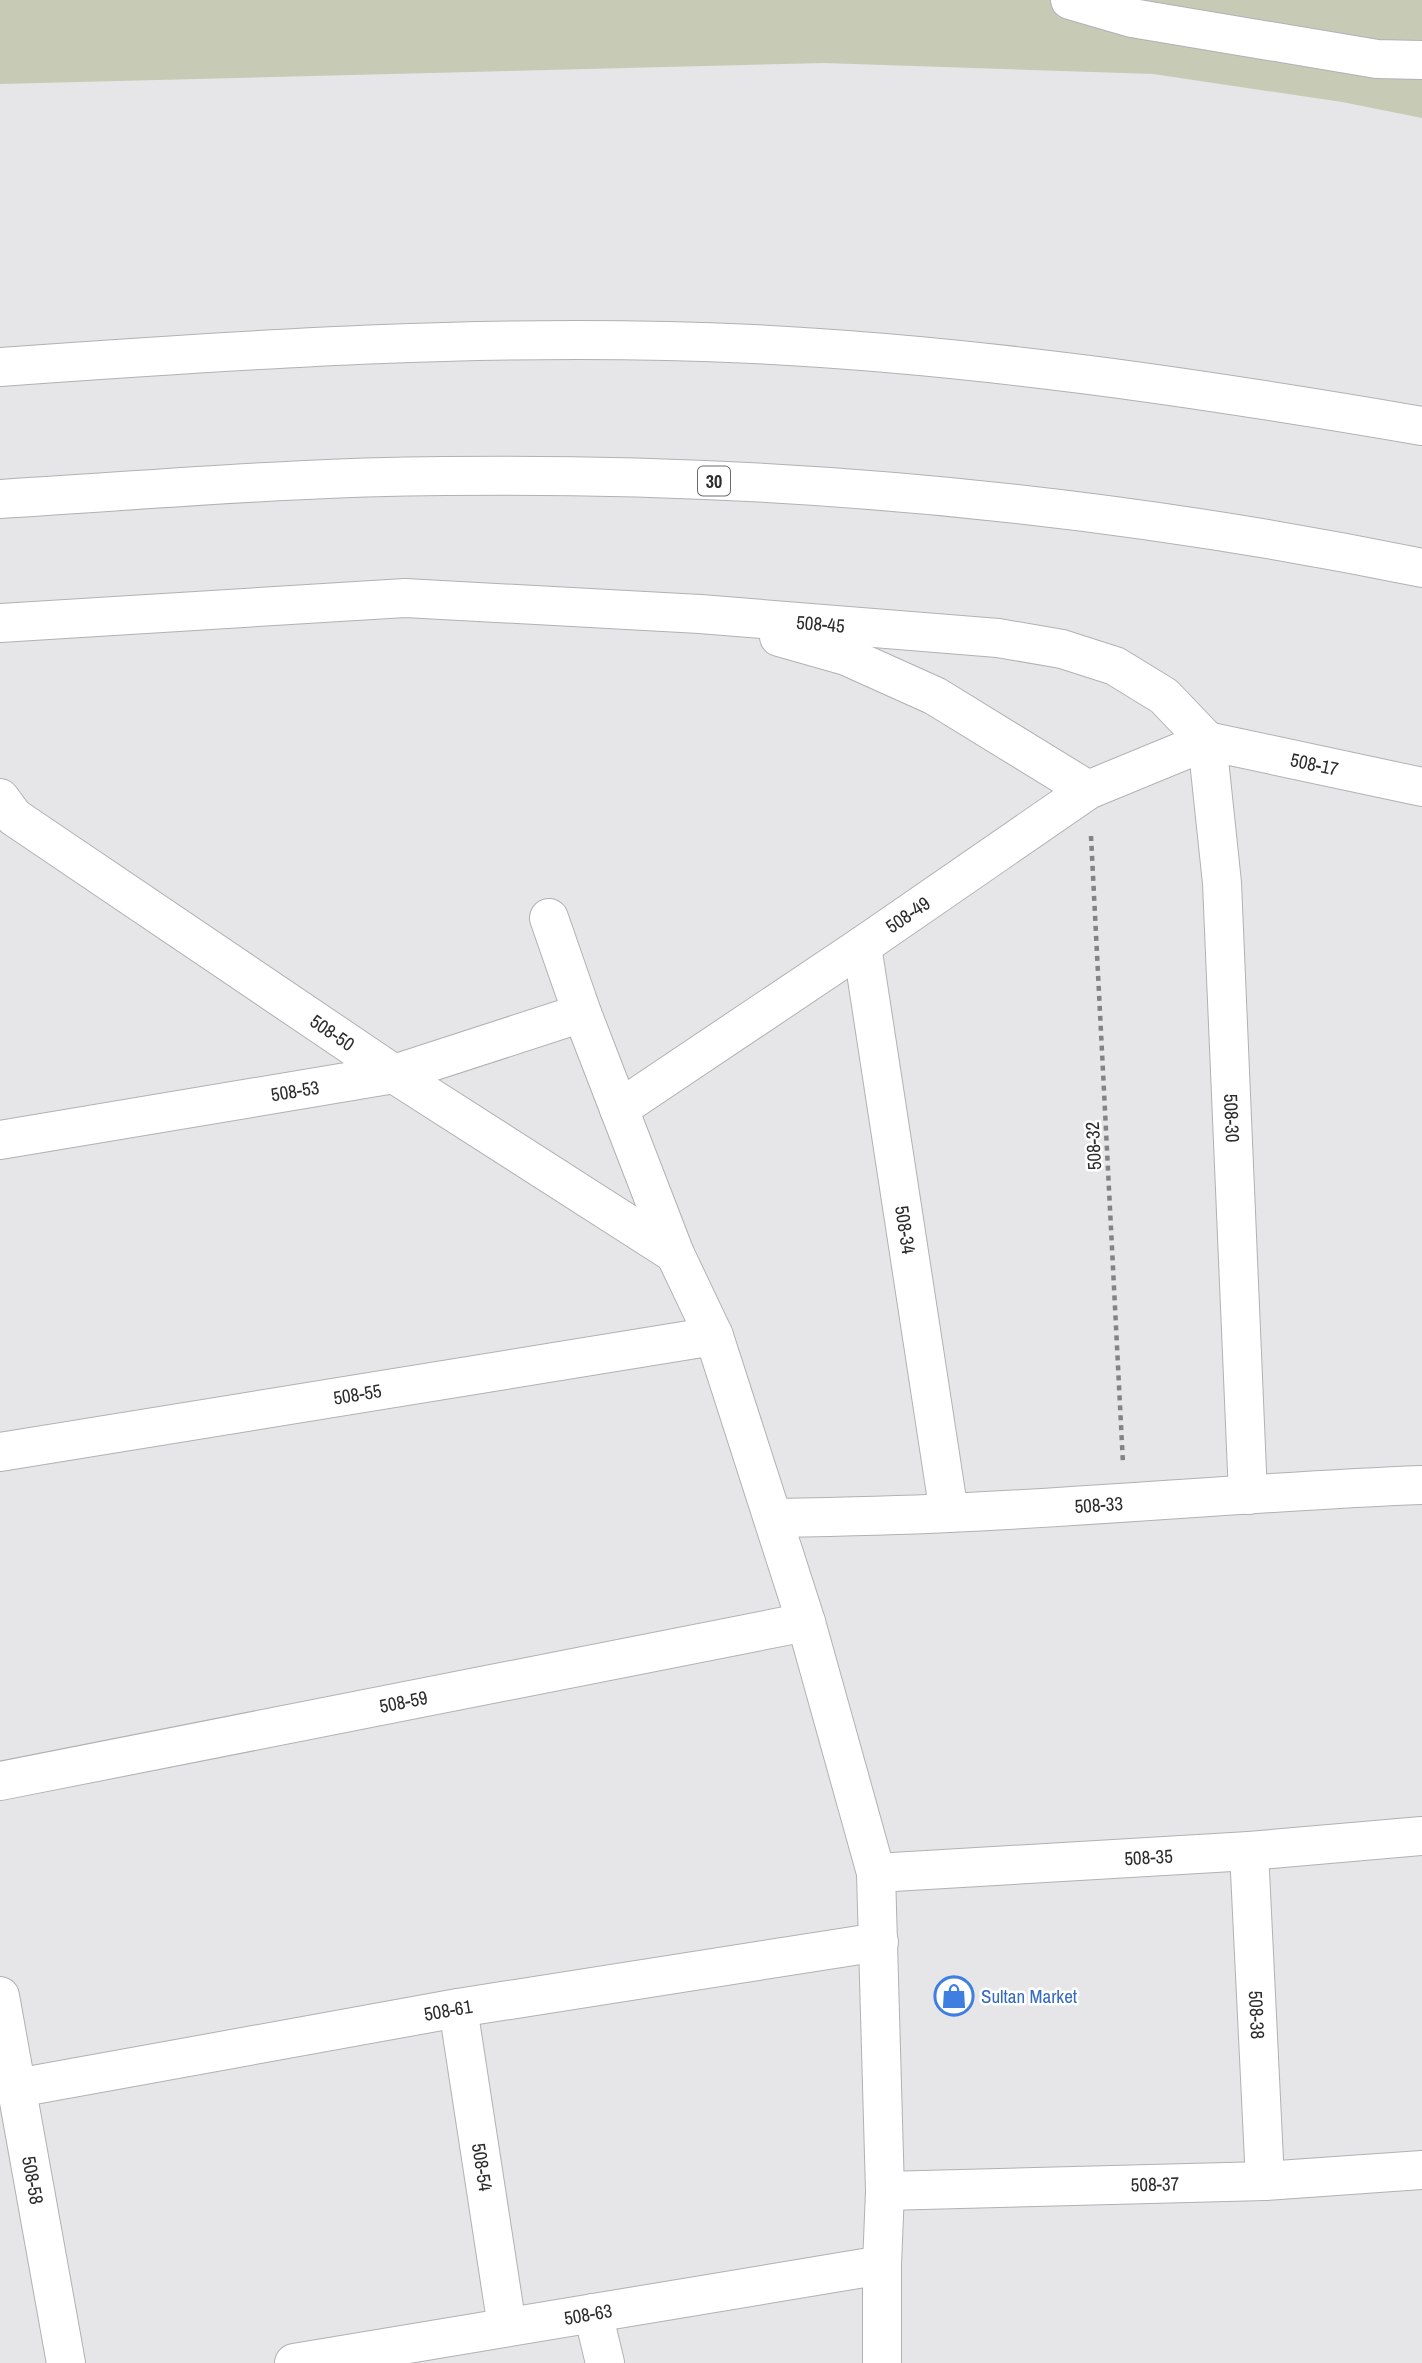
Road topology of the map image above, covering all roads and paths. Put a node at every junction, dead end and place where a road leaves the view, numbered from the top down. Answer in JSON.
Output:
{"nodes":[{"id":1,"x":1070,"y":0,"type":"edge"},
{"id":2,"x":1422,"y":60,"type":"edge"},
{"id":3,"x":0,"y":367,"type":"edge"},
{"id":4,"x":1422,"y":426,"type":"edge"},
{"id":5,"x":0,"y":499,"type":"edge"},
{"id":6,"x":1422,"y":568,"type":"edge"},
{"id":7,"x":700,"y":614,"type":"junction"},
{"id":8,"x":0,"y":623,"type":"edge"},
{"id":9,"x":1207,"y":741,"type":"junction"},
{"id":10,"x":1422,"y":787,"type":"edge"},
{"id":11,"x":1088,"y":790,"type":"junction"},
{"id":12,"x":5,"y":810,"type":"edge"},
{"id":13,"x":549,"y":918,"type":"dead end"},
{"id":14,"x":862,"y":946,"type":"junction"},
{"id":15,"x":582,"y":1013,"type":"junction"},
{"id":16,"x":394,"y":1074,"type":"junction"},
{"id":17,"x":619,"y":1109,"type":"junction"},
{"id":18,"x":0,"y":1140,"type":"edge"},
{"id":19,"x":675,"y":1254,"type":"junction"},
{"id":20,"x":714,"y":1336,"type":"junction"},
{"id":21,"x":0,"y":1452,"type":"edge"},
{"id":22,"x":1422,"y":1485,"type":"edge"},
{"id":23,"x":1248,"y":1496,"type":"junction"},
{"id":24,"x":1125,"y":1502,"type":"junction"},
{"id":25,"x":949,"y":1513,"type":"junction"},
{"id":26,"x":773,"y":1518,"type":"junction"},
{"id":27,"x":806,"y":1622,"type":"junction"},
{"id":28,"x":0,"y":1781,"type":"edge"},
{"id":29,"x":1422,"y":1836,"type":"edge"},
{"id":30,"x":1249,"y":1852,"type":"junction"},
{"id":31,"x":876,"y":1873,"type":"junction"},
{"id":32,"x":879,"y":1941,"type":"junction"},
{"id":33,"x":0,"y":1996,"type":"edge"},
{"id":34,"x":458,"y":2008,"type":"junction"},
{"id":35,"x":17,"y":2088,"type":"junction"},
{"id":36,"x":1422,"y":2170,"type":"edge"},
{"id":37,"x":1265,"y":2181,"type":"junction"},
{"id":38,"x":885,"y":2191,"type":"junction"},
{"id":39,"x":882,"y":2265,"type":"junction"},
{"id":40,"x":593,"y":2313,"type":"junction"},
{"id":41,"x":507,"y":2327,"type":"junction"},
{"id":42,"x":66,"y":2363,"type":"edge"},
{"id":43,"x":294,"y":2363,"type":"edge"},
{"id":44,"x":605,"y":2363,"type":"edge"},
{"id":45,"x":882,"y":2363,"type":"edge"}],
"edges":[{"from":1,"to":2,"type":"street"},
{"from":3,"to":4,"type":"street"},
{"from":5,"to":6,"type":"street","number":"30"},
{"from":7,"to":8,"type":"street","name":"508-45"},
{"from":7,"to":9,"type":"street","name":"508-45"},
{"from":7,"to":11,"type":"street"},
{"from":9,"to":10,"type":"street","name":"508-17"},
{"from":9,"to":11,"type":"street","name":"508-49"},
{"from":9,"to":23,"type":"street","name":"508-30"},
{"from":11,"to":14,"type":"street","name":"508-49"},
{"from":11,"to":24,"type":"path","name":"508-32"},
{"from":12,"to":16,"type":"street","name":"508-50"},
{"from":13,"to":15,"type":"street"},
{"from":14,"to":17,"type":"street","name":"508-49"},
{"from":14,"to":25,"type":"street","name":"508-34"},
{"from":15,"to":16,"type":"street","name":"508-53"},
{"from":15,"to":17,"type":"street"},
{"from":16,"to":18,"type":"street","name":"508-53"},
{"from":16,"to":19,"type":"street","name":"508-50"},
{"from":17,"to":19,"type":"street"},
{"from":19,"to":20,"type":"street"},
{"from":20,"to":21,"type":"street","name":"508-55"},
{"from":20,"to":26,"type":"street"},
{"from":22,"to":23,"type":"street","name":"508-33"},
{"from":23,"to":24,"type":"street","name":"508-33"},
{"from":24,"to":25,"type":"street","name":"508-33"},
{"from":25,"to":26,"type":"street","name":"508-33"},
{"from":26,"to":27,"type":"street"},
{"from":27,"to":28,"type":"street","name":"508-59"},
{"from":27,"to":31,"type":"street"},
{"from":29,"to":30,"type":"street","name":"508-35"},
{"from":30,"to":31,"type":"street","name":"508-35"},
{"from":30,"to":37,"type":"street","name":"508-38"},
{"from":31,"to":32,"type":"street"},
{"from":32,"to":34,"type":"street","name":"508-61"},
{"from":32,"to":38,"type":"street"},
{"from":33,"to":35,"type":"street","name":"508-58"},
{"from":34,"to":35,"type":"street","name":"508-61"},
{"from":34,"to":41,"type":"street","name":"508-54"},
{"from":35,"to":42,"type":"street","name":"508-58"},
{"from":36,"to":37,"type":"street","name":"508-37"},
{"from":37,"to":38,"type":"street","name":"508-37"},
{"from":38,"to":39,"type":"street"},
{"from":39,"to":40,"type":"street","name":"508-63"},
{"from":39,"to":45,"type":"street"},
{"from":40,"to":41,"type":"street","name":"508-63"},
{"from":40,"to":44,"type":"street"},
{"from":41,"to":43,"type":"street","name":"508-63"}]}
